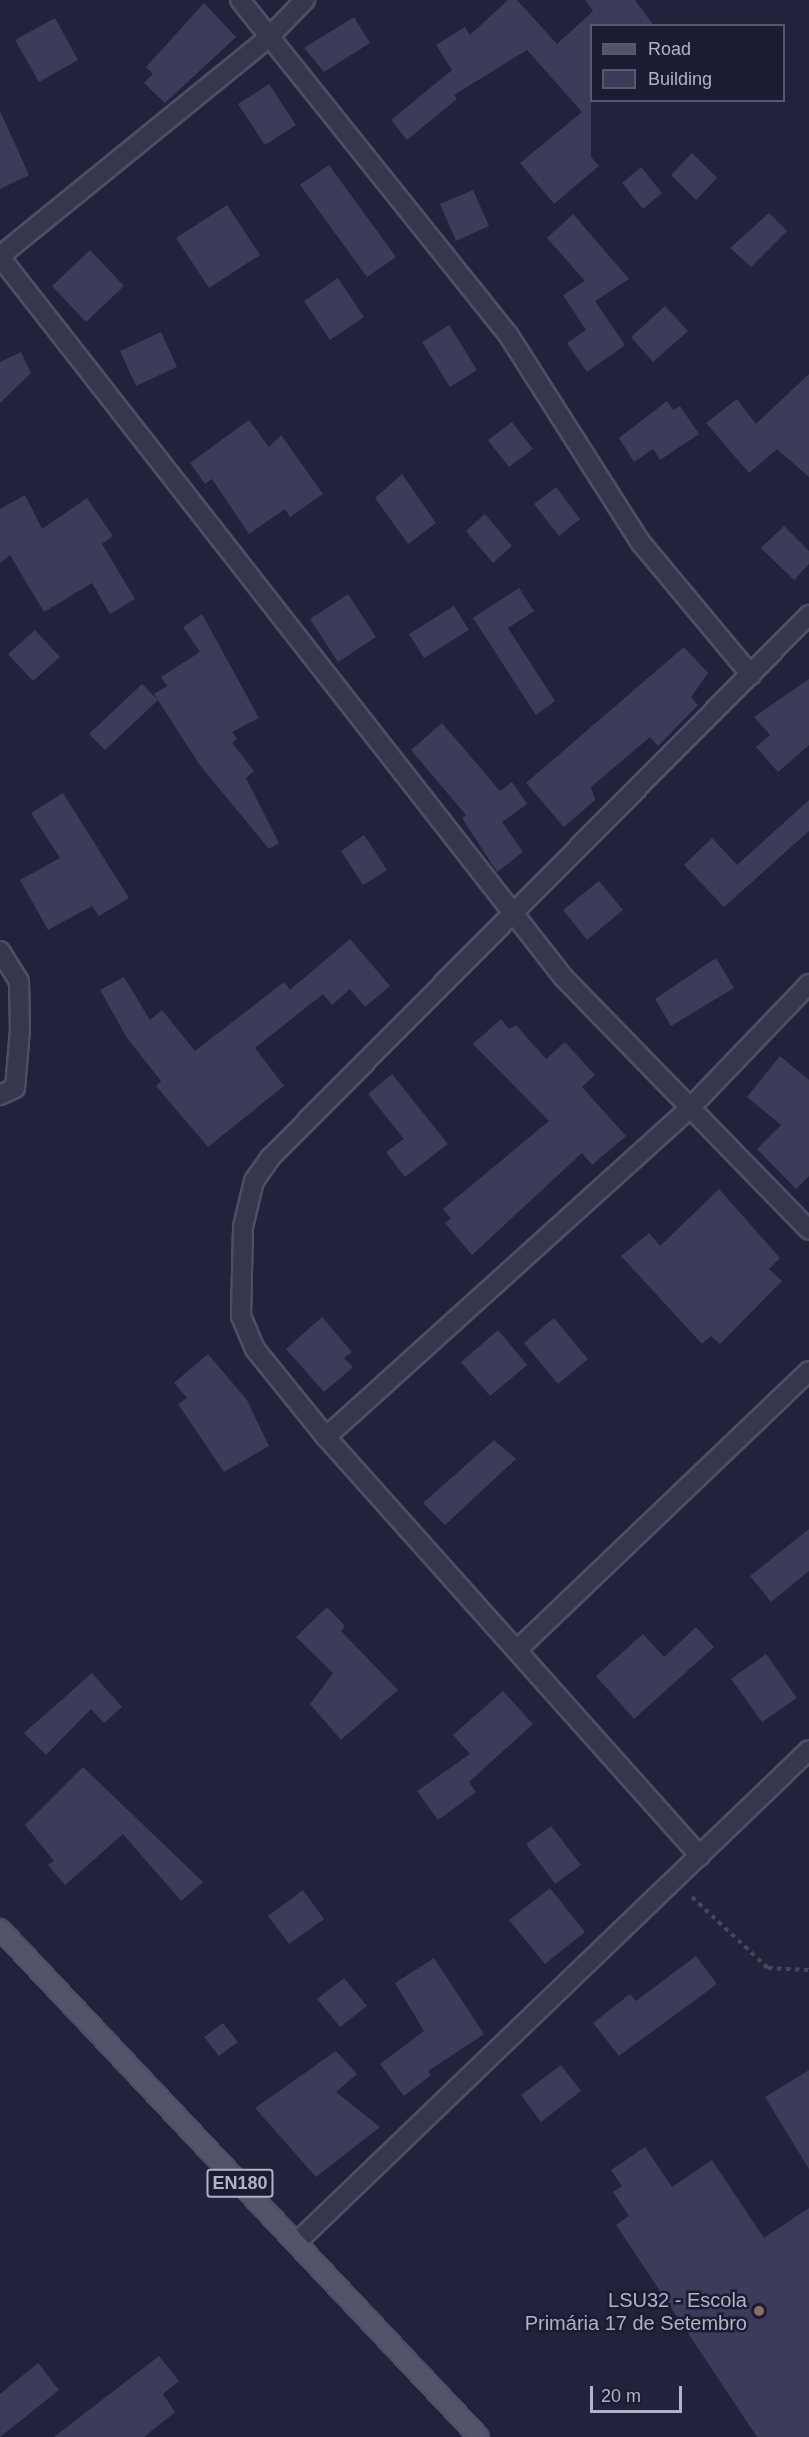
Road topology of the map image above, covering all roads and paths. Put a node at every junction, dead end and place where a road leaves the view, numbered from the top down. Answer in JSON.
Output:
{"nodes":[{"id":1,"x":240,"y":0,"type":"edge"},
{"id":2,"x":305,"y":0,"type":"edge"},
{"id":3,"x":269,"y":37,"type":"junction"},
{"id":4,"x":0,"y":256,"type":"edge"},
{"id":5,"x":809,"y":615,"type":"edge"},
{"id":6,"x":751,"y":675,"type":"junction"},
{"id":7,"x":514,"y":914,"type":"junction"},
{"id":8,"x":0,"y":951,"type":"edge"},
{"id":9,"x":809,"y":984,"type":"edge"},
{"id":10,"x":0,"y":1095,"type":"edge"},
{"id":11,"x":690,"y":1108,"type":"junction"},
{"id":12,"x":809,"y":1230,"type":"edge"},
{"id":13,"x":809,"y":1371,"type":"edge"},
{"id":14,"x":326,"y":1437,"type":"junction"},
{"id":15,"x":518,"y":1649,"type":"junction"},
{"id":16,"x":809,"y":1750,"type":"edge"},
{"id":17,"x":700,"y":1856,"type":"junction"},
{"id":18,"x":674,"y":1880,"type":"junction"},
{"id":19,"x":0,"y":1929,"type":"edge"},
{"id":20,"x":809,"y":1970,"type":"edge"},
{"id":21,"x":296,"y":2243,"type":"junction"},
{"id":22,"x":479,"y":2437,"type":"edge"}],
"edges":[{"from":1,"to":3,"type":"street"},
{"from":2,"to":3,"type":"street"},
{"from":3,"to":4,"type":"street"},
{"from":3,"to":6,"type":"street"},
{"from":4,"to":7,"type":"street"},
{"from":5,"to":6,"type":"street"},
{"from":6,"to":7,"type":"street"},
{"from":7,"to":11,"type":"street"},
{"from":7,"to":14,"type":"street"},
{"from":8,"to":10,"type":"street"},
{"from":9,"to":11,"type":"street"},
{"from":11,"to":12,"type":"street"},
{"from":11,"to":14,"type":"street"},
{"from":13,"to":15,"type":"street"},
{"from":14,"to":15,"type":"street"},
{"from":15,"to":17,"type":"street"},
{"from":16,"to":17,"type":"street"},
{"from":17,"to":18,"type":"street"},
{"from":18,"to":20,"type":"path"},
{"from":18,"to":21,"type":"street"},
{"from":19,"to":21,"type":"main road","number":"EN180"},
{"from":21,"to":22,"type":"main road","number":"EN180"}]}
